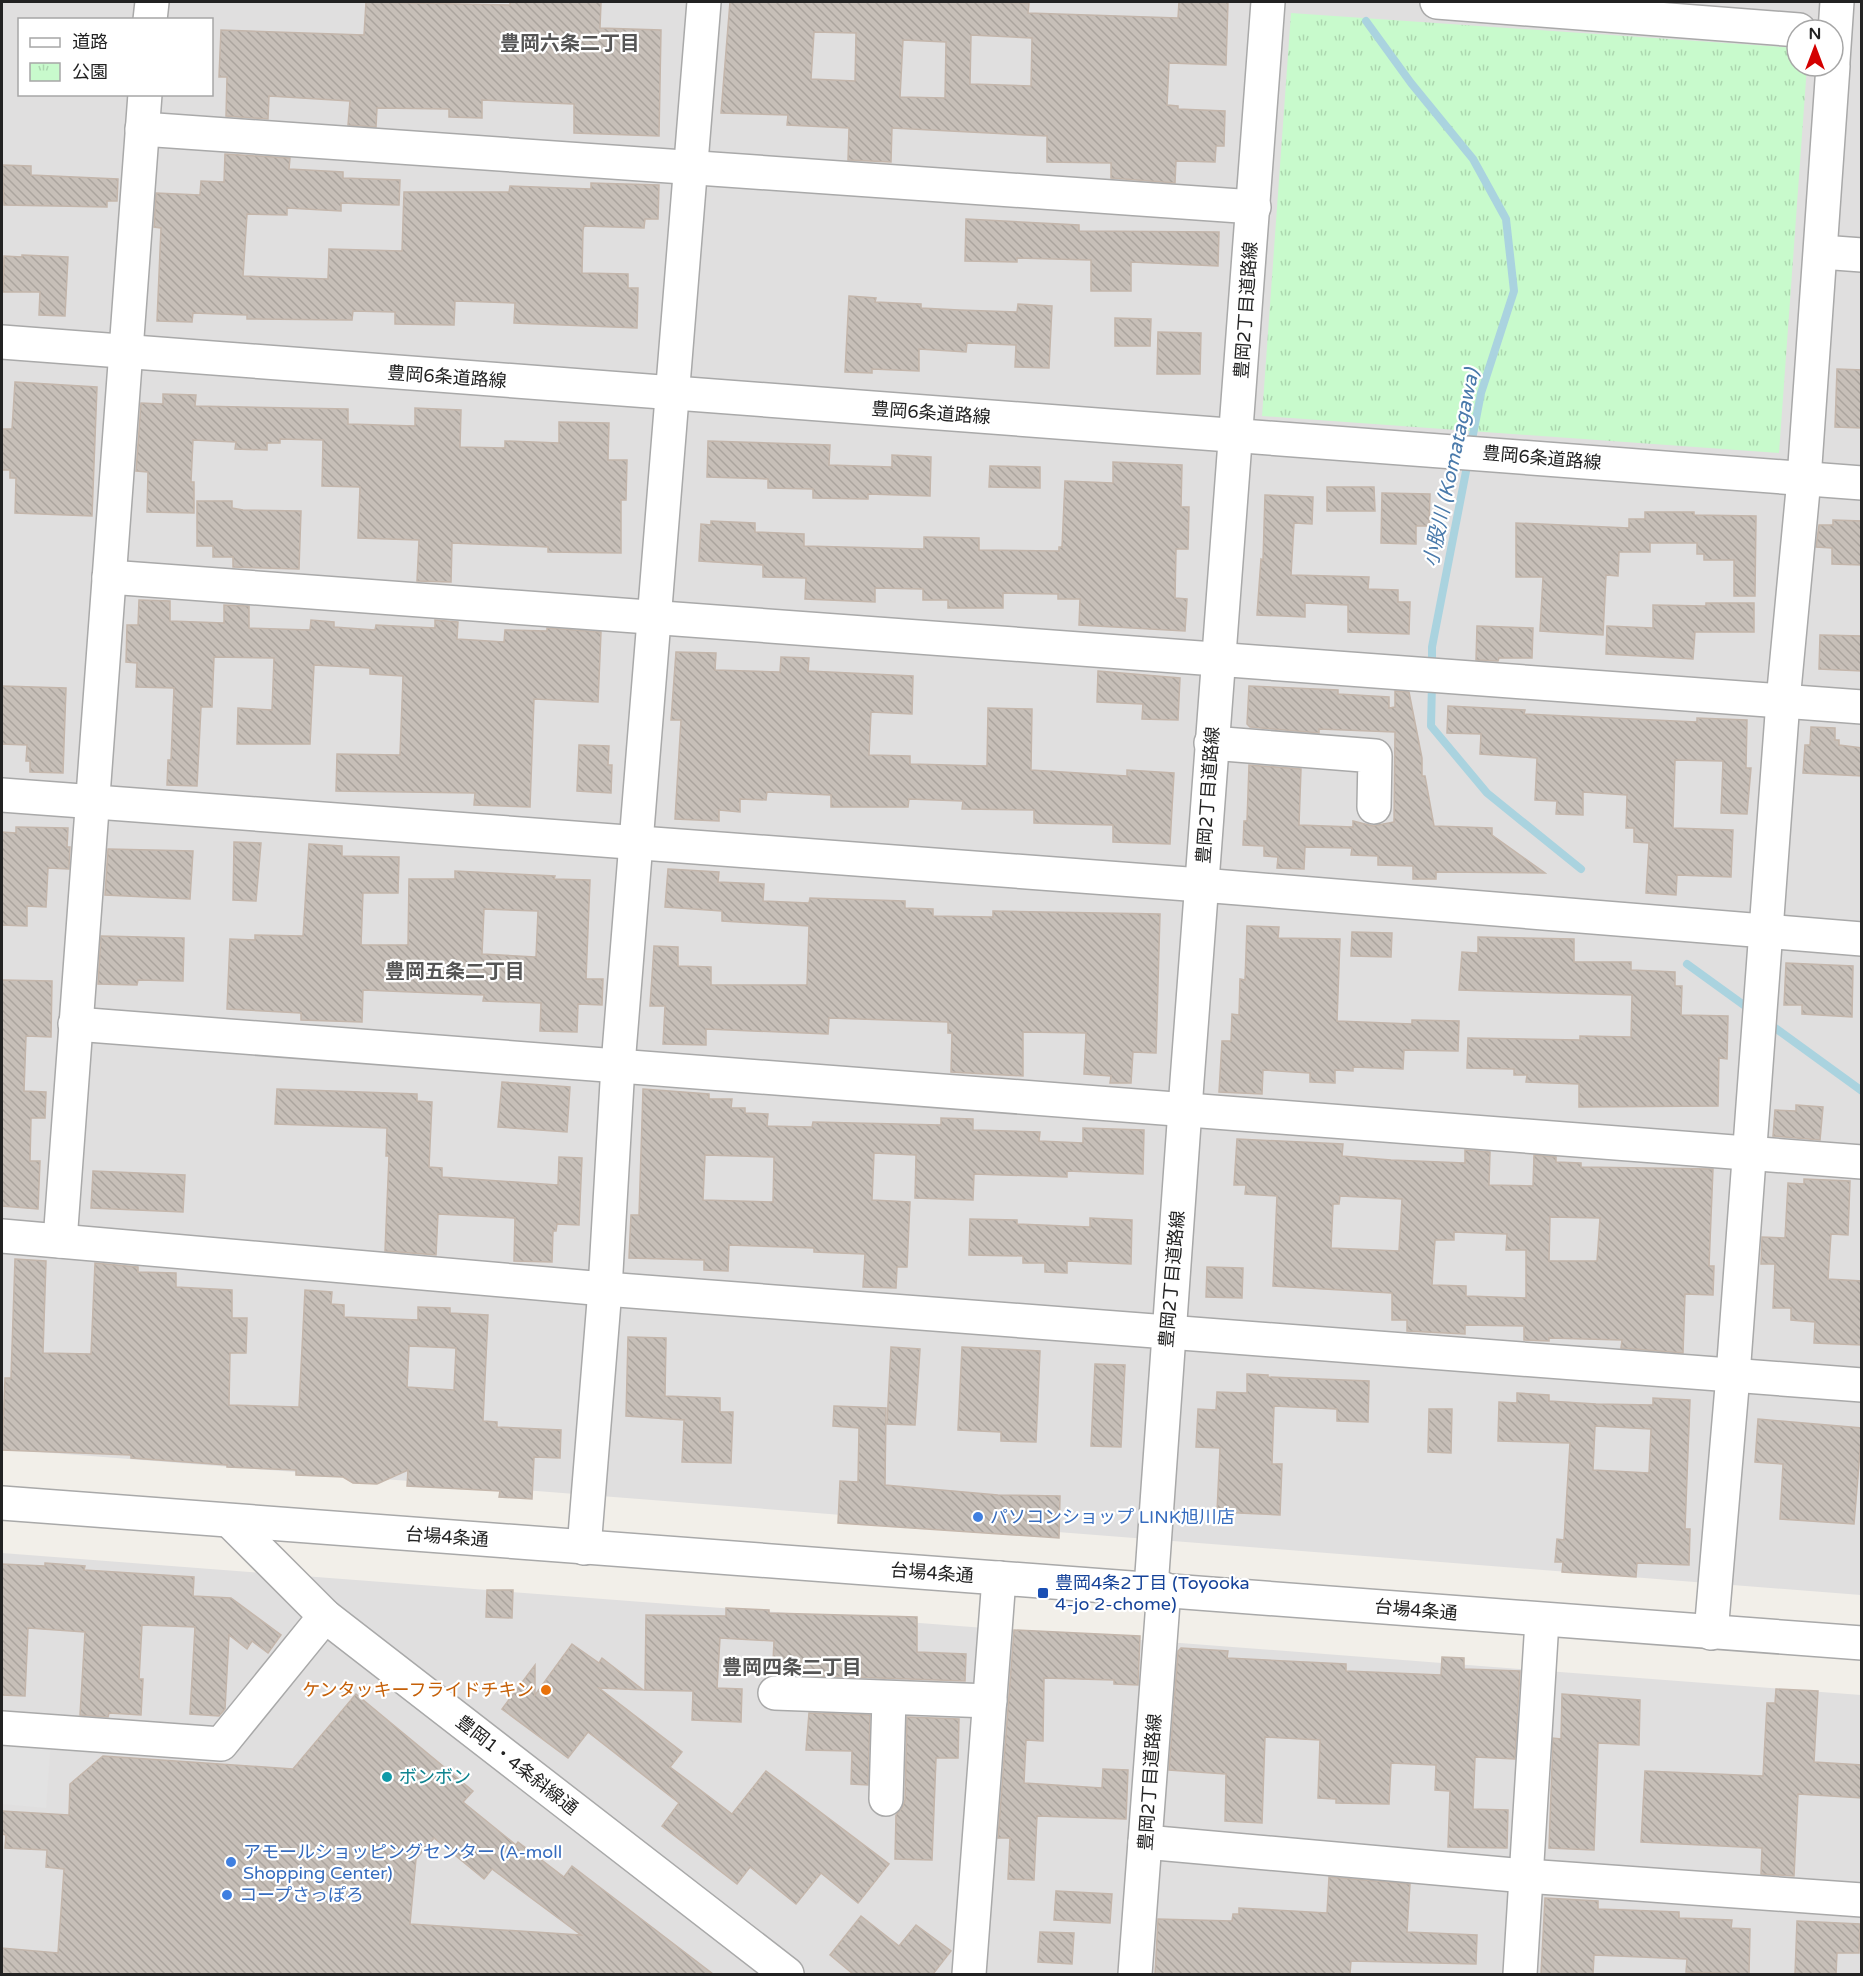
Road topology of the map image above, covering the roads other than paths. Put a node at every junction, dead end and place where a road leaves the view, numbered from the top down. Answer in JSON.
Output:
{"nodes":[{"id":1,"x":152,"y":2,"type":"edge"},
{"id":2,"x":704,"y":2,"type":"edge"},
{"id":3,"x":1268,"y":2,"type":"edge"},
{"id":4,"x":1437,"y":2,"type":"edge"},
{"id":5,"x":1547,"y":6,"type":"edge"},
{"id":6,"x":1692,"y":12,"type":"edge"},
{"id":7,"x":150,"y":18,"type":"edge"},
{"id":8,"x":1785,"y":28,"type":"edge"},
{"id":9,"x":1832,"y":78,"type":"edge"},
{"id":10,"x":145,"y":96,"type":"edge"},
{"id":11,"x":142,"y":129,"type":"junction"},
{"id":12,"x":689,"y":168,"type":"junction"},
{"id":13,"x":1254,"y":207,"type":"junction"},
{"id":14,"x":1821,"y":252,"type":"junction"},
{"id":15,"x":1862,"y":255,"type":"edge"},
{"id":16,"x":2,"y":342,"type":"edge"},
{"id":17,"x":125,"y":352,"type":"junction"},
{"id":18,"x":672,"y":394,"type":"junction"},
{"id":19,"x":1238,"y":435,"type":"junction"},
{"id":20,"x":1804,"y":479,"type":"junction"},
{"id":21,"x":1862,"y":483,"type":"edge"},
{"id":22,"x":109,"y":577,"type":"junction"},
{"id":23,"x":656,"y":616,"type":"junction"},
{"id":24,"x":1217,"y":661,"type":"junction"},
{"id":25,"x":1783,"y":701,"type":"junction"},
{"id":26,"x":1862,"y":707,"type":"edge"},
{"id":27,"x":1211,"y":743,"type":"junction"},
{"id":28,"x":2,"y":795,"type":"edge"},
{"id":29,"x":91,"y":801,"type":"junction"},
{"id":30,"x":1374,"y":807,"type":"dead end"},
{"id":31,"x":637,"y":844,"type":"junction"},
{"id":32,"x":1201,"y":885,"type":"junction"},
{"id":33,"x":1765,"y":932,"type":"junction"},
{"id":34,"x":1862,"y":939,"type":"edge"},
{"id":35,"x":75,"y":1024,"type":"junction"},
{"id":36,"x":618,"y":1065,"type":"junction"},
{"id":37,"x":1186,"y":1111,"type":"junction"},
{"id":38,"x":1749,"y":1154,"type":"junction"},
{"id":39,"x":1862,"y":1162,"type":"edge"},
{"id":40,"x":2,"y":1236,"type":"edge"},
{"id":41,"x":60,"y":1241,"type":"junction"},
{"id":42,"x":605,"y":1289,"type":"junction"},
{"id":43,"x":1168,"y":1334,"type":"junction"},
{"id":44,"x":1733,"y":1376,"type":"junction"},
{"id":45,"x":1862,"y":1385,"type":"edge"},
{"id":46,"x":2,"y":1503,"type":"edge"},
{"id":47,"x":230,"y":1521,"type":"junction"},
{"id":48,"x":584,"y":1548,"type":"junction"},
{"id":49,"x":999,"y":1578,"type":"junction"},
{"id":50,"x":1158,"y":1589,"type":"junction"},
{"id":51,"x":325,"y":1616,"type":"junction"},
{"id":52,"x":1542,"y":1621,"type":"junction"},
{"id":53,"x":1711,"y":1633,"type":"junction"},
{"id":54,"x":1862,"y":1643,"type":"edge"},
{"id":55,"x":775,"y":1693,"type":"dead end"},
{"id":56,"x":889,"y":1699,"type":"junction"},
{"id":57,"x":990,"y":1701,"type":"junction"},
{"id":58,"x":2,"y":1728,"type":"edge"},
{"id":59,"x":886,"y":1799,"type":"dead end"},
{"id":60,"x":1145,"y":1842,"type":"junction"},
{"id":61,"x":1526,"y":1876,"type":"junction"},
{"id":62,"x":1862,"y":1900,"type":"edge"},
{"id":63,"x":787,"y":1974,"type":"edge"},
{"id":64,"x":969,"y":1974,"type":"edge"},
{"id":65,"x":1135,"y":1974,"type":"edge"},
{"id":66,"x":1520,"y":1974,"type":"edge"}],
"edges":[{"from":1,"to":7,"type":"street"},
{"from":2,"to":12,"type":"street"},
{"from":3,"to":13,"type":"street","name":"豊岡2丁目道路線"},
{"from":4,"to":5,"type":"street"},
{"from":5,"to":6,"type":"street"},
{"from":6,"to":8,"type":"street"},
{"from":9,"to":14,"type":"street"},
{"from":10,"to":11,"type":"street"},
{"from":11,"to":12,"type":"street"},
{"from":11,"to":17,"type":"street"},
{"from":12,"to":13,"type":"street"},
{"from":12,"to":18,"type":"street"},
{"from":13,"to":19,"type":"street","name":"豊岡2丁目道路線"},
{"from":14,"to":15,"type":"street"},
{"from":14,"to":20,"type":"street"},
{"from":16,"to":17,"type":"street","name":"豊岡6条道路線"},
{"from":17,"to":18,"type":"street","name":"豊岡6条道路線"},
{"from":17,"to":22,"type":"street"},
{"from":18,"to":19,"type":"street","name":"豊岡6条道路線"},
{"from":18,"to":23,"type":"street"},
{"from":19,"to":20,"type":"street","name":"豊岡6条道路線"},
{"from":19,"to":24,"type":"street","name":"豊岡2丁目道路線"},
{"from":20,"to":21,"type":"street","name":"豊岡6条道路線"},
{"from":20,"to":25,"type":"street"},
{"from":22,"to":23,"type":"street"},
{"from":22,"to":29,"type":"street"},
{"from":23,"to":24,"type":"street"},
{"from":23,"to":31,"type":"street"},
{"from":24,"to":25,"type":"street"},
{"from":24,"to":27,"type":"street","name":"豊岡2丁目道路線"},
{"from":25,"to":26,"type":"street"},
{"from":25,"to":33,"type":"street"},
{"from":27,"to":30,"type":"street"},
{"from":27,"to":32,"type":"street","name":"豊岡2丁目道路線"},
{"from":28,"to":29,"type":"street"},
{"from":29,"to":31,"type":"street"},
{"from":29,"to":35,"type":"street"},
{"from":31,"to":32,"type":"street"},
{"from":31,"to":36,"type":"street"},
{"from":32,"to":33,"type":"street"},
{"from":32,"to":37,"type":"street","name":"豊岡2丁目道路線"},
{"from":33,"to":34,"type":"street"},
{"from":33,"to":38,"type":"street"},
{"from":35,"to":36,"type":"street"},
{"from":35,"to":41,"type":"street"},
{"from":36,"to":37,"type":"street"},
{"from":36,"to":42,"type":"street"},
{"from":37,"to":38,"type":"street"},
{"from":37,"to":43,"type":"street","name":"豊岡2丁目道路線"},
{"from":38,"to":39,"type":"street"},
{"from":38,"to":44,"type":"street"},
{"from":40,"to":41,"type":"street"},
{"from":41,"to":42,"type":"street"},
{"from":42,"to":43,"type":"street"},
{"from":42,"to":48,"type":"street"},
{"from":43,"to":44,"type":"street"},
{"from":43,"to":50,"type":"street","name":"豊岡2丁目道路線"},
{"from":44,"to":45,"type":"street"},
{"from":44,"to":53,"type":"street"},
{"from":46,"to":47,"type":"street","name":"台場4条通"},
{"from":47,"to":48,"type":"street","name":"台場4条通"},
{"from":47,"to":51,"type":"street","name":"豊岡1・4条斜線通"},
{"from":48,"to":49,"type":"street","name":"台場4条通"},
{"from":49,"to":50,"type":"street","name":"台場4条通"},
{"from":49,"to":57,"type":"street"},
{"from":50,"to":52,"type":"street","name":"台場4条通"},
{"from":50,"to":60,"type":"street","name":"豊岡2丁目道路線"},
{"from":51,"to":58,"type":"street"},
{"from":51,"to":63,"type":"street","name":"豊岡1・4条斜線通"},
{"from":52,"to":53,"type":"street","name":"台場4条通"},
{"from":52,"to":61,"type":"street"},
{"from":53,"to":54,"type":"street","name":"台場4条通"},
{"from":55,"to":56,"type":"street"},
{"from":56,"to":57,"type":"street"},
{"from":56,"to":59,"type":"street"},
{"from":57,"to":64,"type":"street"},
{"from":60,"to":61,"type":"street"},
{"from":60,"to":65,"type":"street","name":"豊岡2丁目道路線"},
{"from":61,"to":62,"type":"street"},
{"from":61,"to":66,"type":"street"}]}
